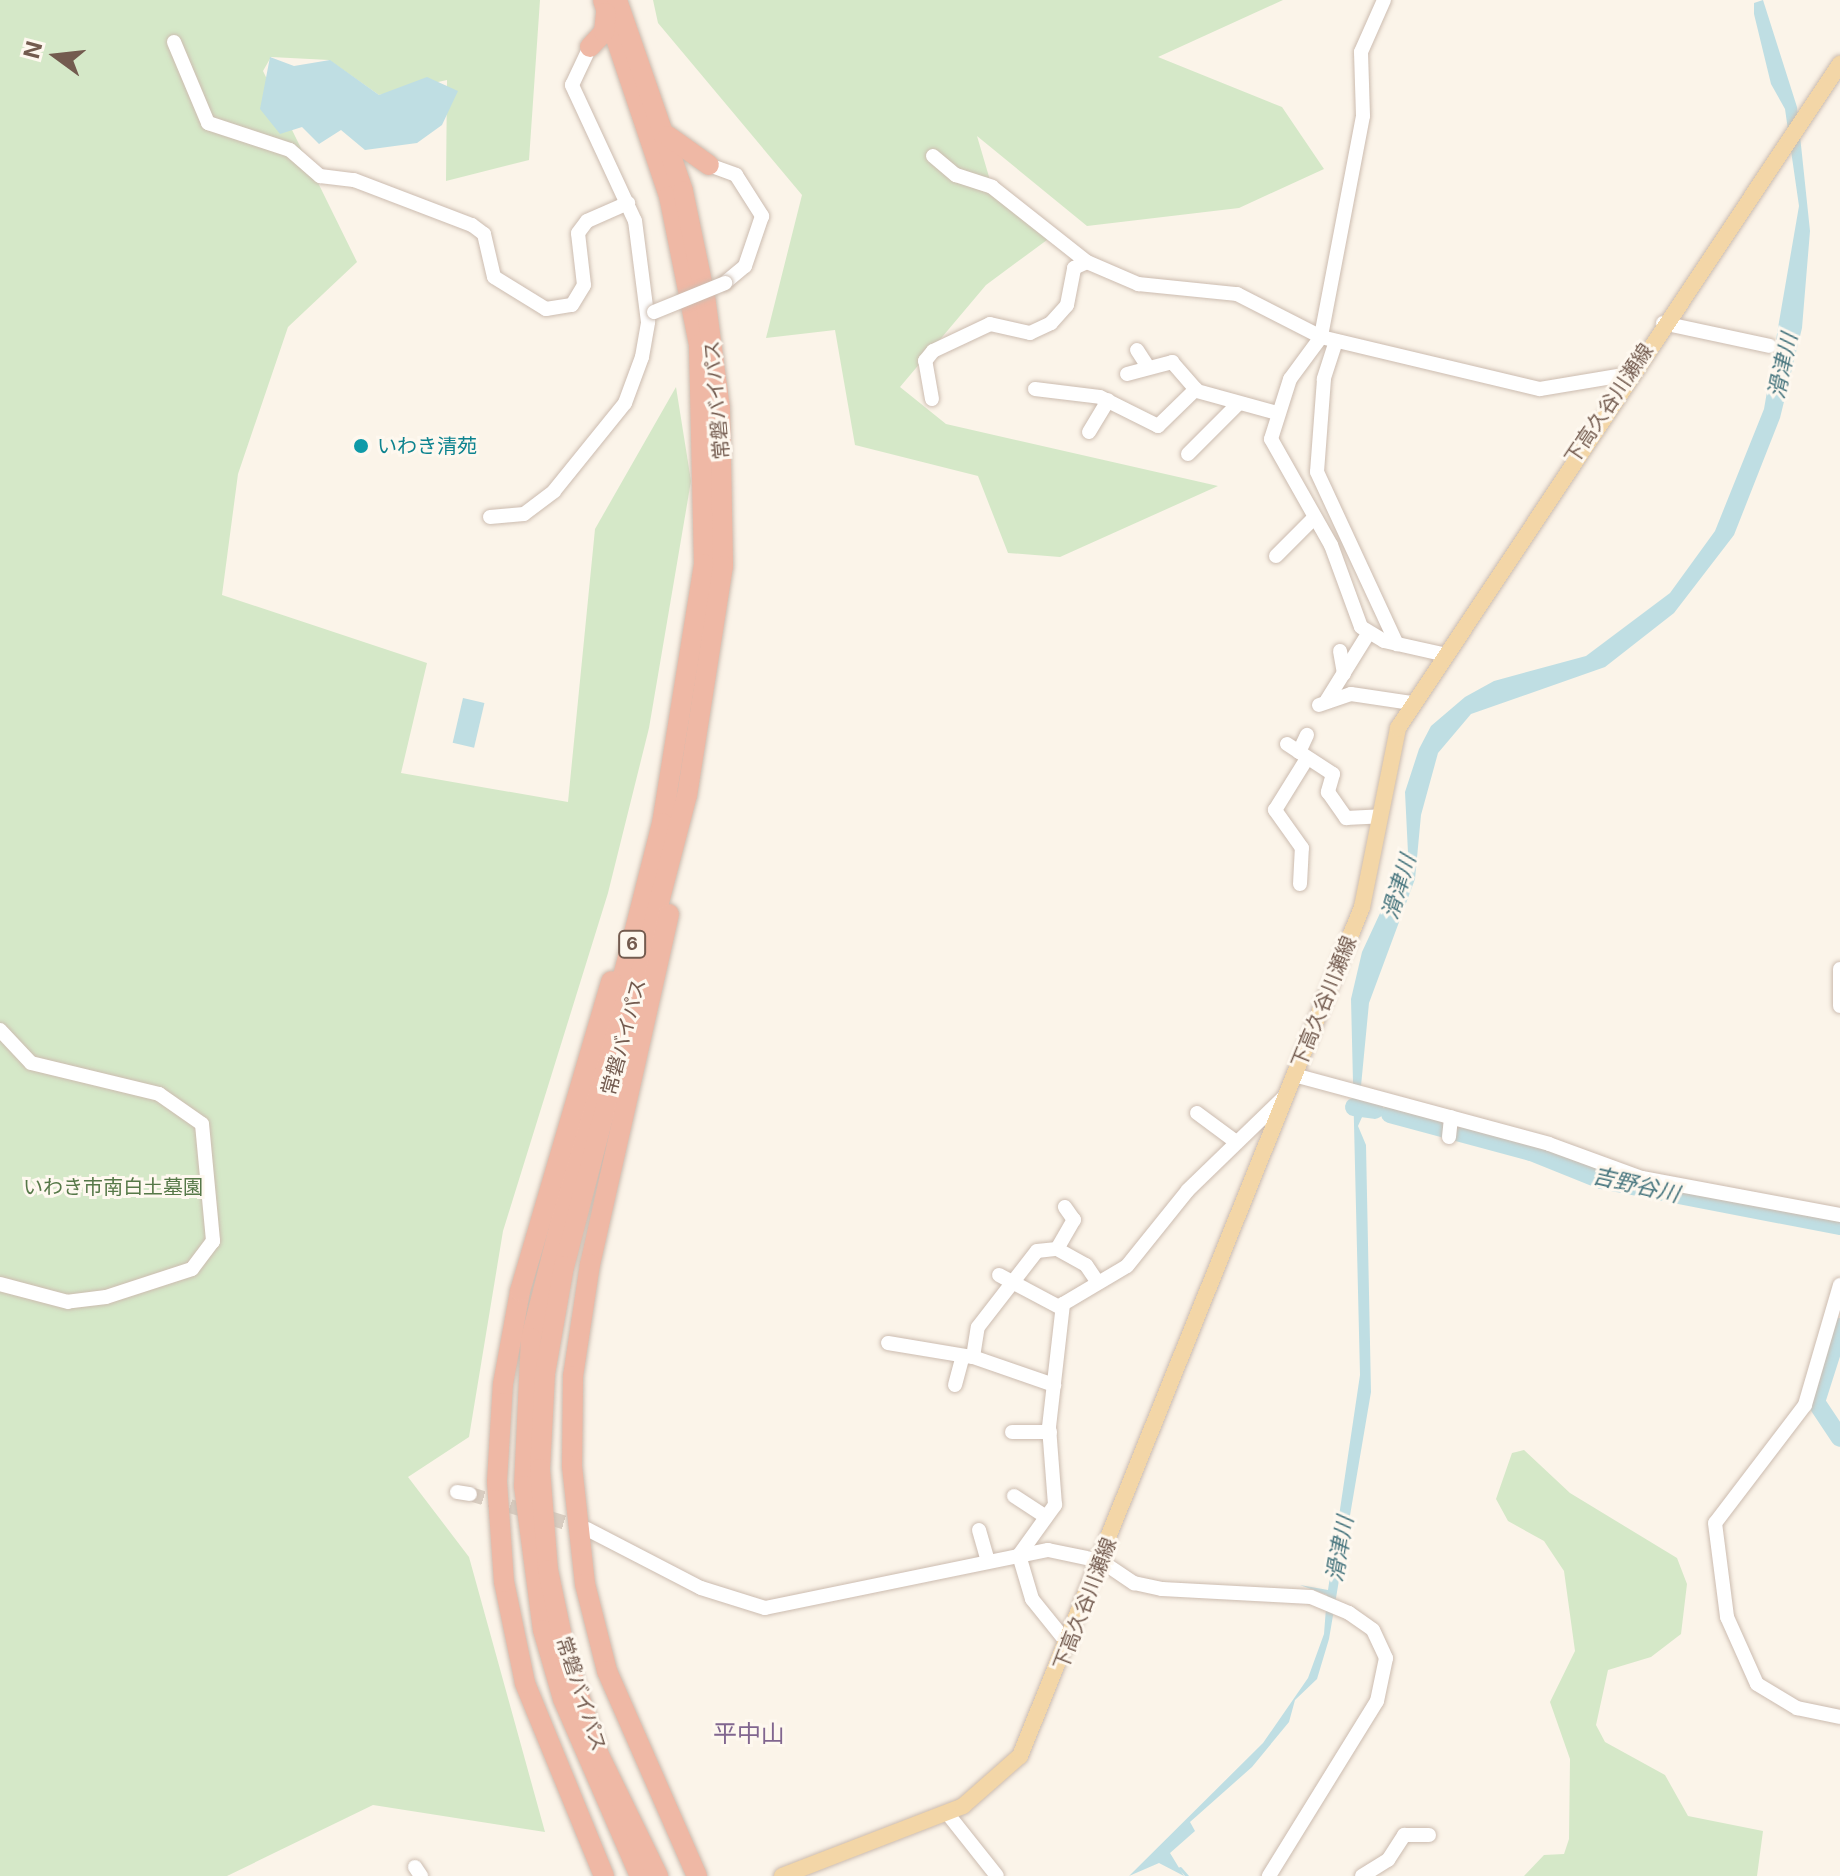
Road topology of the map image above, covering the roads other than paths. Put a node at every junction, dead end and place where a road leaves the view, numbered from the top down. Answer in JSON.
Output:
{"nodes":[{"id":1,"x":1384,"y":0,"type":"edge"},
{"id":2,"x":608,"y":2,"type":"edge"},
{"id":3,"x":174,"y":42,"type":"dead end"},
{"id":4,"x":590,"y":47,"type":"junction"},
{"id":5,"x":1840,"y":64,"type":"edge"},
{"id":6,"x":627,"y":67,"type":"junction"},
{"id":7,"x":665,"y":132,"type":"junction"},
{"id":8,"x":933,"y":156,"type":"dead end"},
{"id":9,"x":709,"y":165,"type":"junction"},
{"id":10,"x":683,"y":191,"type":"junction"},
{"id":11,"x":628,"y":203,"type":"junction"},
{"id":12,"x":1087,"y":262,"type":"junction"},
{"id":13,"x":651,"y":317,"type":"junction"},
{"id":14,"x":1663,"y":323,"type":"junction"},
{"id":15,"x":1329,"y":339,"type":"junction"},
{"id":16,"x":1770,"y":346,"type":"dead end"},
{"id":17,"x":1137,"y":350,"type":"dead end"},
{"id":18,"x":1148,"y":367,"type":"junction"},
{"id":19,"x":1127,"y":374,"type":"dead end"},
{"id":20,"x":1630,"y":374,"type":"junction"},
{"id":21,"x":1035,"y":389,"type":"dead end"},
{"id":22,"x":1196,"y":389,"type":"junction"},
{"id":23,"x":932,"y":399,"type":"dead end"},
{"id":24,"x":1108,"y":400,"type":"junction"},
{"id":25,"x":1238,"y":404,"type":"junction"},
{"id":26,"x":1277,"y":413,"type":"junction"},
{"id":27,"x":1089,"y":432,"type":"dead end"},
{"id":28,"x":1188,"y":454,"type":"dead end"},
{"id":29,"x":490,"y":517,"type":"dead end"},
{"id":30,"x":1314,"y":518,"type":"junction"},
{"id":31,"x":1276,"y":556,"type":"dead end"},
{"id":32,"x":1368,"y":634,"type":"junction"},
{"id":33,"x":1397,"y":644,"type":"junction"},
{"id":34,"x":1340,"y":651,"type":"dead end"},
{"id":35,"x":1442,"y":654,"type":"junction"},
{"id":36,"x":1344,"y":675,"type":"junction"},
{"id":37,"x":1411,"y":703,"type":"junction"},
{"id":38,"x":1307,"y":735,"type":"dead end"},
{"id":39,"x":1297,"y":752,"type":"junction"},
{"id":40,"x":687,"y":795,"type":"junction"},
{"id":41,"x":1381,"y":816,"type":"junction"},
{"id":42,"x":1300,"y":884,"type":"dead end"},
{"id":43,"x":645,"y":894,"type":"junction"},
{"id":44,"x":1840,"y":969,"type":"edge"},
{"id":45,"x":1840,"y":1006,"type":"edge"},
{"id":46,"x":0,"y":1030,"type":"edge"},
{"id":47,"x":1294,"y":1075,"type":"junction"},
{"id":48,"x":1288,"y":1093,"type":"junction"},
{"id":49,"x":1197,"y":1113,"type":"dead end"},
{"id":50,"x":1236,"y":1142,"type":"junction"},
{"id":51,"x":1065,"y":1207,"type":"dead end"},
{"id":52,"x":1840,"y":1215,"type":"edge"},
{"id":53,"x":1057,"y":1249,"type":"junction"},
{"id":54,"x":1005,"y":1278,"type":"junction"},
{"id":55,"x":1096,"y":1280,"type":"junction"},
{"id":56,"x":0,"y":1284,"type":"edge"},
{"id":57,"x":1840,"y":1285,"type":"edge"},
{"id":58,"x":1061,"y":1308,"type":"junction"},
{"id":59,"x":1835,"y":1330,"type":"edge"},
{"id":60,"x":888,"y":1343,"type":"dead end"},
{"id":61,"x":968,"y":1357,"type":"junction"},
{"id":62,"x":955,"y":1385,"type":"dead end"},
{"id":63,"x":1054,"y":1385,"type":"junction"},
{"id":64,"x":1012,"y":1432,"type":"dead end"},
{"id":65,"x":1050,"y":1432,"type":"junction"},
{"id":66,"x":1014,"y":1496,"type":"dead end"},
{"id":67,"x":1046,"y":1517,"type":"junction"},
{"id":68,"x":587,"y":1529,"type":"tunnel mouth"},
{"id":69,"x":979,"y":1530,"type":"dead end"},
{"id":70,"x":1019,"y":1555,"type":"junction"},
{"id":71,"x":988,"y":1561,"type":"junction"},
{"id":72,"x":1101,"y":1561,"type":"junction"},
{"id":73,"x":1069,"y":1645,"type":"junction"},
{"id":74,"x":1840,"y":1717,"type":"edge"},
{"id":75,"x":947,"y":1813,"type":"junction"},
{"id":76,"x":1429,"y":1835,"type":"dead end"},
{"id":77,"x":1276,"y":1872,"type":"edge"},
{"id":78,"x":604,"y":1876,"type":"edge"},
{"id":79,"x":640,"y":1876,"type":"edge"},
{"id":80,"x":658,"y":1876,"type":"edge"},
{"id":81,"x":697,"y":1876,"type":"edge"},
{"id":82,"x":782,"y":1876,"type":"edge"},
{"id":83,"x":997,"y":1876,"type":"edge"},
{"id":84,"x":1362,"y":1876,"type":"edge"}],
"edges":[{"from":1,"to":15,"type":"street"},
{"from":2,"to":4,"type":"highway"},
{"from":2,"to":6,"type":"highway","name":"常磐バイパス","number":"6"},
{"from":2,"to":7,"type":"highway","name":"常磐バイパス","number":"6"},
{"from":3,"to":11,"type":"street"},
{"from":4,"to":6,"type":"highway"},
{"from":4,"to":11,"type":"street"},
{"from":5,"to":14,"type":"main road","name":"下高久谷川瀬線"},
{"from":6,"to":43,"type":"highway","name":"常磐バイパス","number":"6"},
{"from":7,"to":9,"type":"highway"},
{"from":7,"to":10,"type":"highway","name":"常磐バイパス","number":"6"},
{"from":8,"to":12,"type":"street"},
{"from":9,"to":10,"type":"highway"},
{"from":9,"to":13,"type":"street","bridge":true},
{"from":10,"to":40,"type":"highway","name":"常磐バイパス","number":"6"},
{"from":11,"to":13,"type":"street"},
{"from":12,"to":15,"type":"street"},
{"from":12,"to":23,"type":"street"},
{"from":13,"to":29,"type":"street"},
{"from":14,"to":16,"type":"street"},
{"from":14,"to":20,"type":"main road","name":"下高久谷川瀬線"},
{"from":15,"to":20,"type":"street"},
{"from":15,"to":26,"type":"street"},
{"from":15,"to":33,"type":"street"},
{"from":17,"to":18,"type":"street"},
{"from":18,"to":19,"type":"street"},
{"from":18,"to":22,"type":"street"},
{"from":20,"to":35,"type":"main road","name":"下高久谷川瀬線"},
{"from":21,"to":24,"type":"street"},
{"from":22,"to":24,"type":"street"},
{"from":22,"to":25,"type":"street"},
{"from":24,"to":27,"type":"street"},
{"from":25,"to":26,"type":"street"},
{"from":25,"to":28,"type":"street"},
{"from":26,"to":30,"type":"street"},
{"from":30,"to":31,"type":"street"},
{"from":30,"to":32,"type":"street"},
{"from":32,"to":33,"type":"street"},
{"from":32,"to":36,"type":"street"},
{"from":33,"to":35,"type":"street"},
{"from":34,"to":36,"type":"street"},
{"from":35,"to":37,"type":"main road","name":"下高久谷川瀬線"},
{"from":36,"to":37,"type":"street"},
{"from":37,"to":41,"type":"main road","name":"下高久谷川瀬線"},
{"from":38,"to":39,"type":"street"},
{"from":39,"to":41,"type":"street"},
{"from":39,"to":42,"type":"street"},
{"from":40,"to":80,"type":"highway","name":"常磐バイパス","number":"6"},
{"from":40,"to":81,"type":"highway"},
{"from":41,"to":47,"type":"main road","name":"下高久谷川瀬線"},
{"from":43,"to":78,"type":"highway"},
{"from":43,"to":79,"type":"highway","name":"常磐バイパス","number":"6"},
{"from":44,"to":45,"type":"street"},
{"from":46,"to":56,"type":"street"},
{"from":47,"to":48,"type":"main road","name":"下高久谷川瀬線"},
{"from":47,"to":52,"type":"street"},
{"from":48,"to":50,"type":"street"},
{"from":48,"to":72,"type":"main road","name":"下高久谷川瀬線"},
{"from":49,"to":50,"type":"street"},
{"from":50,"to":55,"type":"street"},
{"from":51,"to":53,"type":"street"},
{"from":53,"to":54,"type":"street"},
{"from":53,"to":55,"type":"street"},
{"from":54,"to":58,"type":"street"},
{"from":54,"to":61,"type":"street"},
{"from":55,"to":58,"type":"street"},
{"from":57,"to":59,"type":"street"},
{"from":58,"to":63,"type":"street"},
{"from":59,"to":74,"type":"street"},
{"from":60,"to":61,"type":"street"},
{"from":61,"to":62,"type":"street"},
{"from":61,"to":63,"type":"street"},
{"from":63,"to":65,"type":"street"},
{"from":64,"to":65,"type":"street"},
{"from":65,"to":67,"type":"street"},
{"from":66,"to":67,"type":"street"},
{"from":67,"to":70,"type":"street"},
{"from":68,"to":71,"type":"street"},
{"from":69,"to":71,"type":"street"},
{"from":70,"to":71,"type":"street"},
{"from":70,"to":72,"type":"street"},
{"from":70,"to":73,"type":"street"},
{"from":72,"to":73,"type":"main road","name":"下高久谷川瀬線"},
{"from":72,"to":77,"type":"street"},
{"from":73,"to":75,"type":"main road","name":"下高久谷川瀬線"},
{"from":75,"to":82,"type":"main road","name":"下高久谷川瀬線"},
{"from":75,"to":83,"type":"street"},
{"from":76,"to":84,"type":"street"}]}
